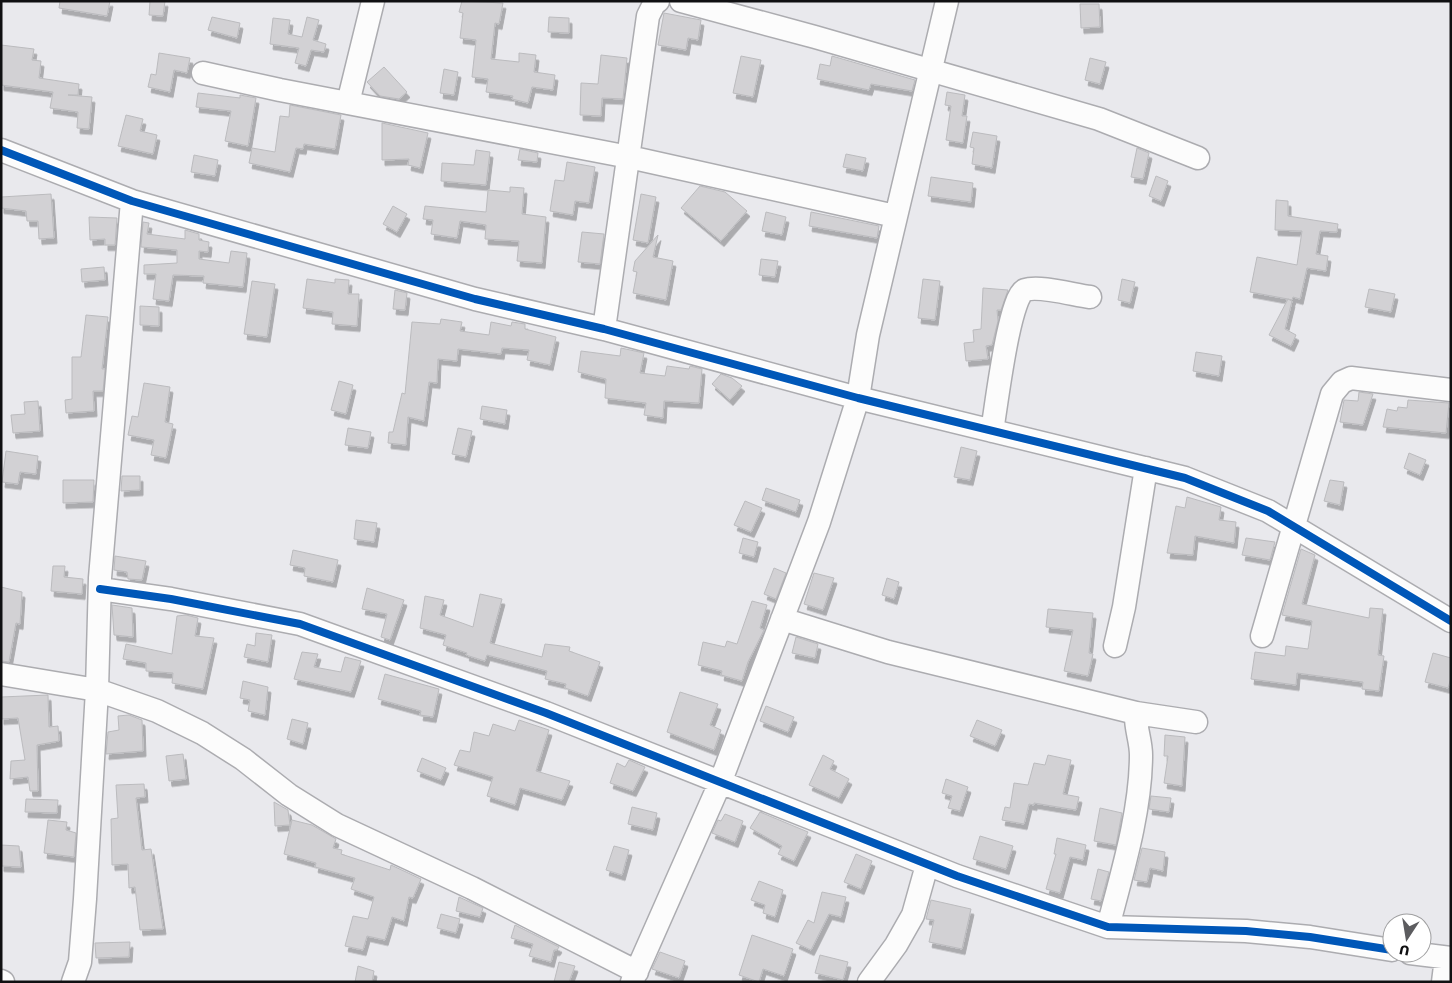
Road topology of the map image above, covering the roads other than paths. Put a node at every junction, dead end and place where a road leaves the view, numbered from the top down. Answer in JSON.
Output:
{"nodes":[{"id":1,"x":373,"y":1,"type":"edge"},
{"id":2,"x":658,"y":1,"type":"edge"},
{"id":3,"x":681,"y":1,"type":"edge"},
{"id":4,"x":947,"y":1,"type":"edge"},
{"id":5,"x":930,"y":71,"type":"junction"},
{"id":6,"x":203,"y":73,"type":"dead end"},
{"id":7,"x":348,"y":103,"type":"junction"},
{"id":8,"x":1,"y":150,"type":"edge"},
{"id":9,"x":629,"y":156,"type":"junction"},
{"id":10,"x":1198,"y":158,"type":"dead end"},
{"id":11,"x":132,"y":202,"type":"junction"},
{"id":12,"x":895,"y":216,"type":"junction"},
{"id":13,"x":1090,"y":297,"type":"dead end"},
{"id":14,"x":604,"y":329,"type":"junction"},
{"id":15,"x":1451,"y":390,"type":"edge"},
{"id":16,"x":858,"y":398,"type":"junction"},
{"id":17,"x":992,"y":431,"type":"junction"},
{"id":18,"x":1146,"y":468,"type":"junction"},
{"id":19,"x":1292,"y":526,"type":"junction"},
{"id":20,"x":100,"y":589,"type":"junction"},
{"id":21,"x":782,"y":620,"type":"junction"},
{"id":22,"x":1451,"y":621,"type":"edge"},
{"id":23,"x":1262,"y":636,"type":"dead end"},
{"id":24,"x":1115,"y":646,"type":"dead end"},
{"id":25,"x":1,"y":674,"type":"edge"},
{"id":26,"x":97,"y":690,"type":"junction"},
{"id":27,"x":1136,"y":713,"type":"junction"},
{"id":28,"x":1196,"y":722,"type":"dead end"},
{"id":29,"x":720,"y":783,"type":"junction"},
{"id":30,"x":927,"y":865,"type":"junction"},
{"id":31,"x":1108,"y":927,"type":"junction"},
{"id":32,"x":1382,"y":948,"type":"edge"},
{"id":33,"x":1432,"y":956,"type":"edge"},
{"id":34,"x":1448,"y":958,"type":"edge"},
{"id":35,"x":634,"y":977,"type":"edge"},
{"id":36,"x":73,"y":982,"type":"edge"},
{"id":37,"x":869,"y":982,"type":"edge"},
{"id":38,"x":1443,"y":982,"type":"edge"}],
"edges":[{"from":1,"to":7,"type":"street"},
{"from":2,"to":9,"type":"street"},
{"from":3,"to":5,"type":"street"},
{"from":4,"to":5,"type":"street"},
{"from":5,"to":10,"type":"street"},
{"from":5,"to":12,"type":"street"},
{"from":6,"to":7,"type":"street"},
{"from":7,"to":9,"type":"street"},
{"from":8,"to":11,"type":"street"},
{"from":9,"to":12,"type":"street"},
{"from":9,"to":14,"type":"street"},
{"from":11,"to":14,"type":"street"},
{"from":11,"to":20,"type":"street"},
{"from":12,"to":16,"type":"street"},
{"from":13,"to":17,"type":"street"},
{"from":14,"to":16,"type":"street"},
{"from":15,"to":19,"type":"street"},
{"from":16,"to":17,"type":"street"},
{"from":16,"to":21,"type":"street"},
{"from":17,"to":18,"type":"street"},
{"from":18,"to":19,"type":"street"},
{"from":18,"to":24,"type":"street"},
{"from":19,"to":22,"type":"street"},
{"from":19,"to":23,"type":"street"},
{"from":20,"to":26,"type":"street"},
{"from":20,"to":29,"type":"street"},
{"from":21,"to":27,"type":"street"},
{"from":21,"to":29,"type":"street"},
{"from":25,"to":26,"type":"street"},
{"from":26,"to":35,"type":"street"},
{"from":26,"to":36,"type":"street"},
{"from":27,"to":28,"type":"street"},
{"from":27,"to":31,"type":"street"},
{"from":29,"to":30,"type":"street"},
{"from":29,"to":35,"type":"street"},
{"from":30,"to":31,"type":"street"},
{"from":30,"to":37,"type":"street"},
{"from":31,"to":32,"type":"street"},
{"from":33,"to":34,"type":"street"},
{"from":34,"to":38,"type":"street"}]}
